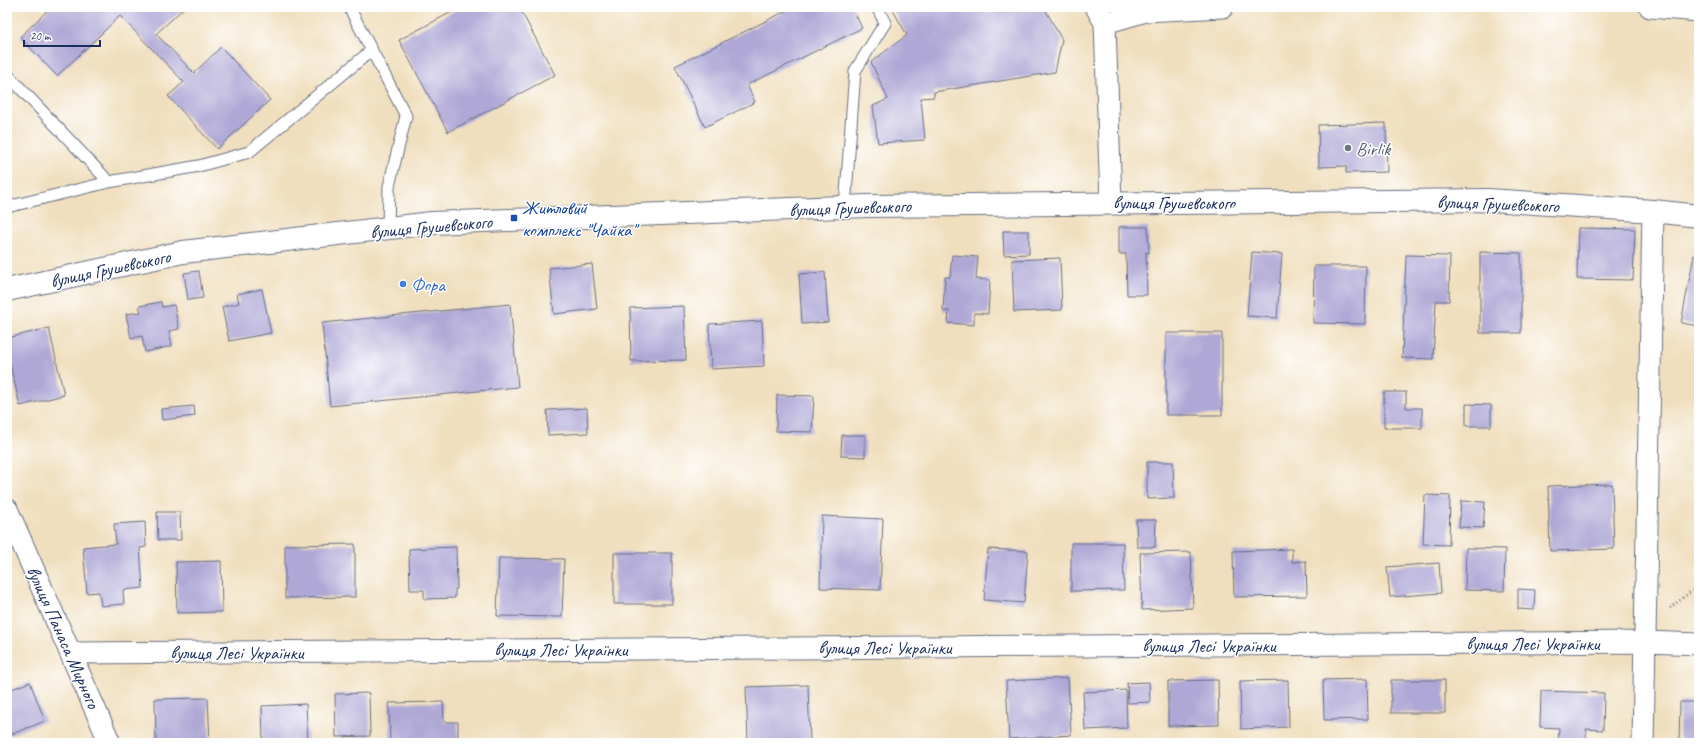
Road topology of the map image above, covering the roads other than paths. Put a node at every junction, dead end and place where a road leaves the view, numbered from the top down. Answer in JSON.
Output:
{"nodes":[{"id":1,"x":349,"y":7,"type":"edge"},
{"id":2,"x":877,"y":7,"type":"edge"},
{"id":3,"x":1223,"y":7,"type":"edge"},
{"id":4,"x":1650,"y":7,"type":"edge"},
{"id":5,"x":1699,"y":11,"type":"edge"},
{"id":6,"x":1100,"y":15,"type":"edge"},
{"id":7,"x":372,"y":50,"type":"junction"},
{"id":8,"x":7,"y":74,"type":"edge"},
{"id":9,"x":109,"y":182,"type":"junction"},
{"id":10,"x":1111,"y":203,"type":"junction"},
{"id":11,"x":7,"y":207,"type":"edge"},
{"id":12,"x":845,"y":207,"type":"junction"},
{"id":13,"x":1653,"y":211,"type":"junction"},
{"id":14,"x":1699,"y":216,"type":"edge"},
{"id":15,"x":388,"y":228,"type":"junction"},
{"id":16,"x":7,"y":290,"type":"edge"},
{"id":17,"x":7,"y":509,"type":"edge"},
{"id":18,"x":1645,"y":642,"type":"junction"},
{"id":19,"x":1699,"y":644,"type":"edge"},
{"id":20,"x":71,"y":653,"type":"junction"},
{"id":21,"x":110,"y":743,"type":"edge"},
{"id":22,"x":1643,"y":743,"type":"edge"}],
"edges":[{"from":1,"to":7,"type":"lane"},
{"from":2,"to":12,"type":"lane"},
{"from":3,"to":6,"type":"street"},
{"from":4,"to":5,"type":"street"},
{"from":6,"to":10,"type":"street"},
{"from":7,"to":9,"type":"lane"},
{"from":7,"to":15,"type":"lane"},
{"from":8,"to":9,"type":"lane"},
{"from":9,"to":11,"type":"lane"},
{"from":10,"to":12,"type":"street","name":"вулиця Грушевського"},
{"from":10,"to":13,"type":"street","name":"вулиця Грушевського"},
{"from":12,"to":15,"type":"street","name":"вулиця Грушевського"},
{"from":13,"to":14,"type":"street","name":"вулиця Грушевського"},
{"from":13,"to":18,"type":"street"},
{"from":15,"to":16,"type":"street","name":"вулиця Грушевського"},
{"from":17,"to":20,"type":"street","name":"вулиця Панаса Мирного"},
{"from":18,"to":19,"type":"street","name":"вулиця Лесі Українки"},
{"from":18,"to":20,"type":"street","name":"вулиця Лесі Українки"},
{"from":18,"to":22,"type":"street"},
{"from":20,"to":21,"type":"street","name":"вулиця Панаса Мирного"}]}
